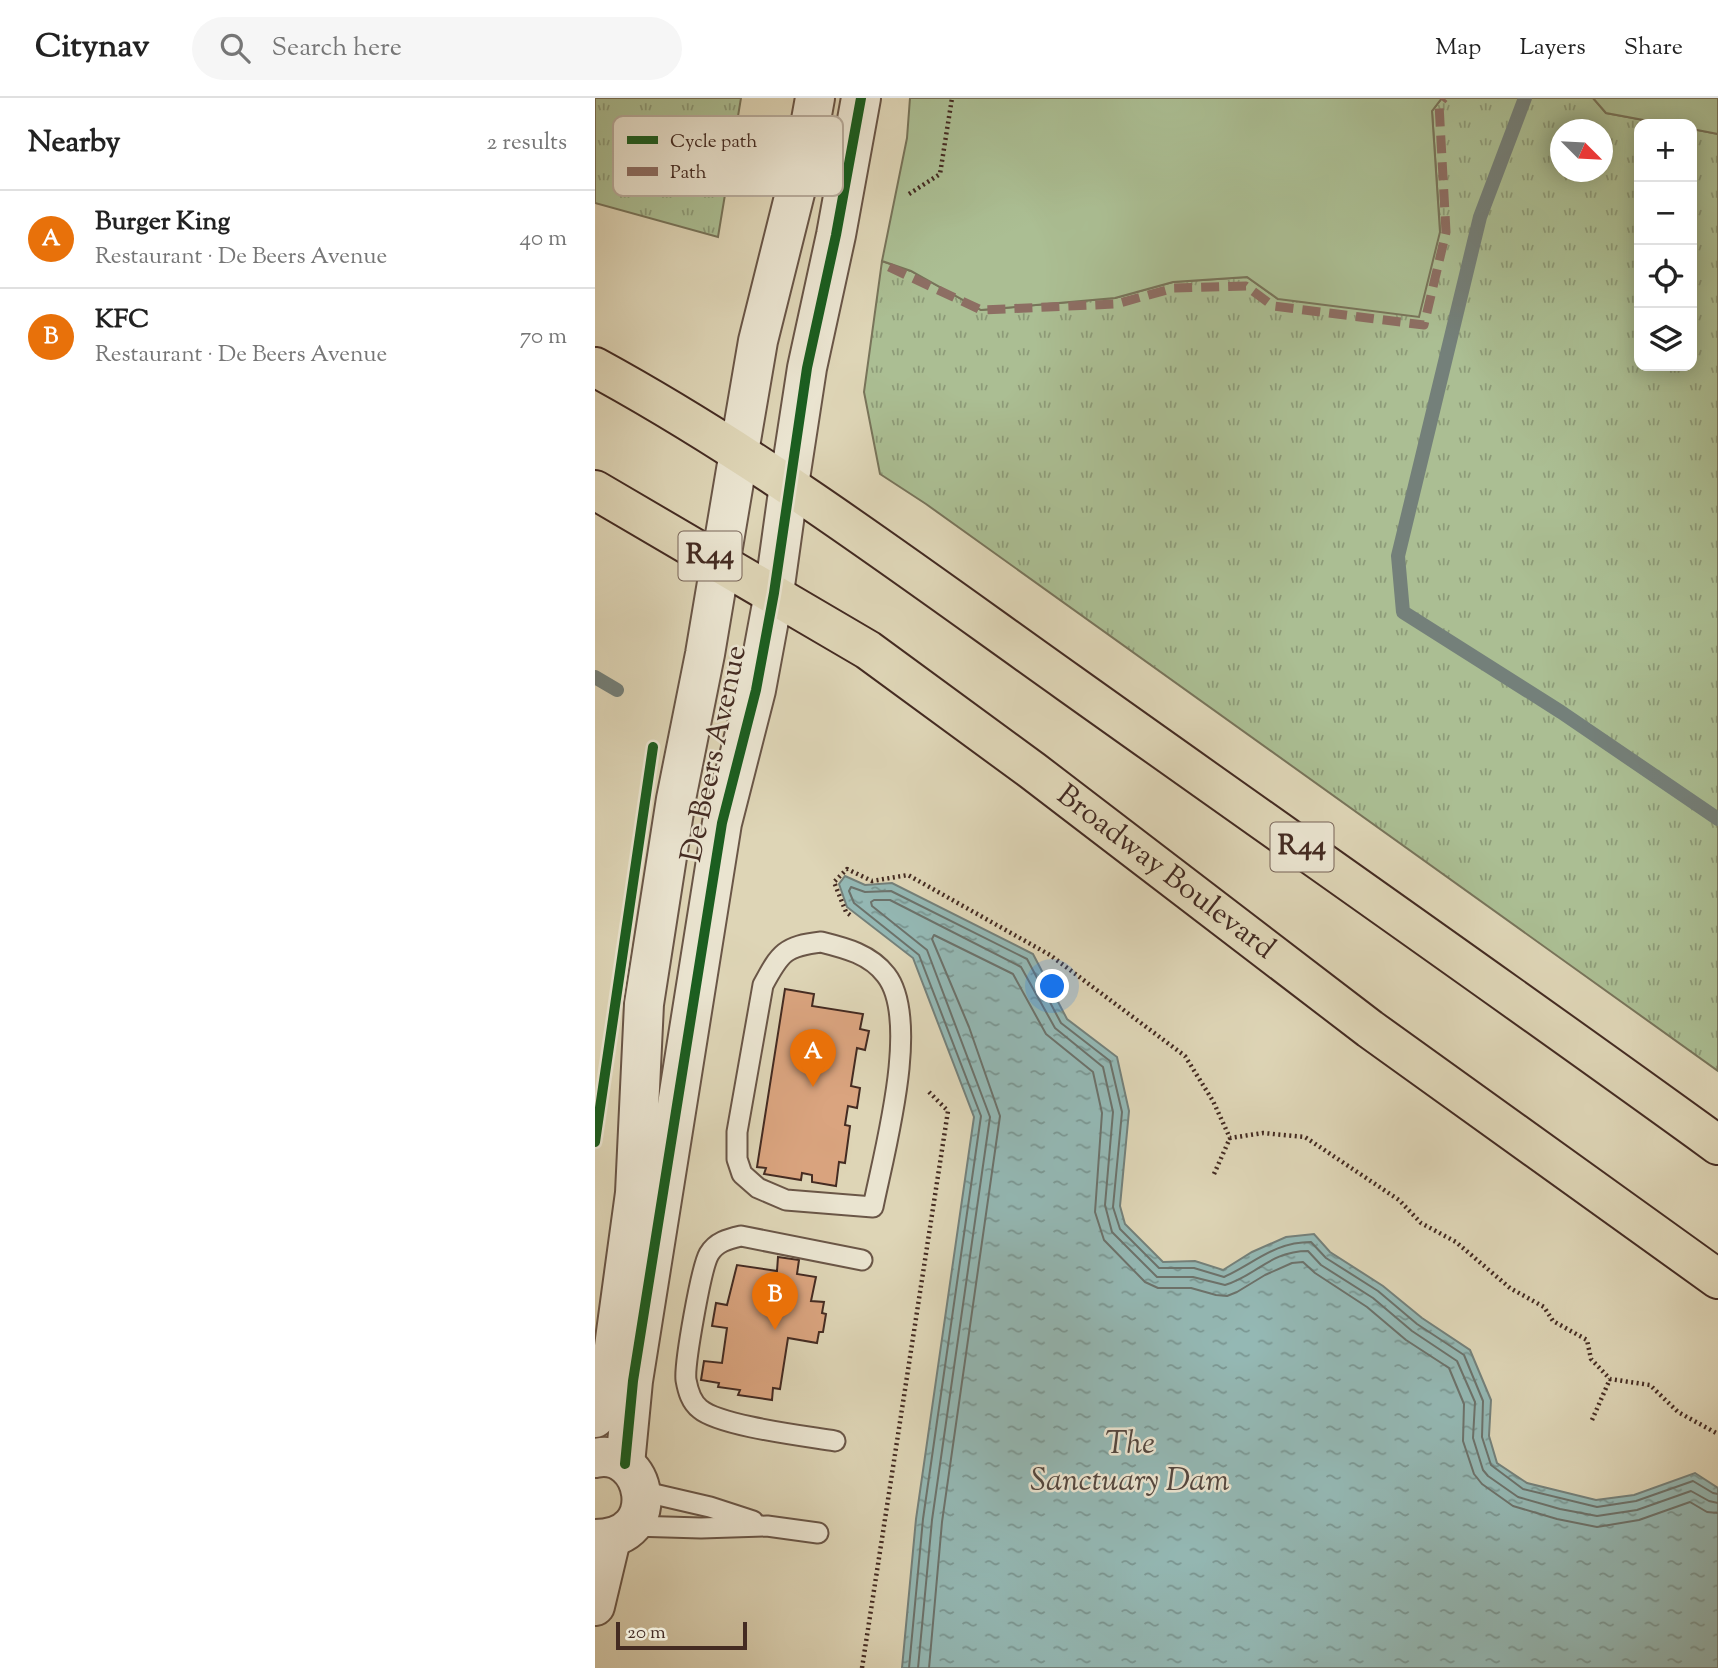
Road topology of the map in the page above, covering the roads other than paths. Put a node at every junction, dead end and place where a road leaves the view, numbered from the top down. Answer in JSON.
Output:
{"nodes":[{"id":1,"x":815,"y":98,"type":"edge"},
{"id":2,"x":862,"y":98,"type":"edge"},
{"id":3,"x":812,"y":116,"type":"edge"},
{"id":4,"x":794,"y":196,"type":"edge"},
{"id":5,"x":595,"y":367,"type":"edge"},
{"id":6,"x":739,"y":452,"type":"junction"},
{"id":7,"x":789,"y":485,"type":"junction"},
{"id":8,"x":595,"y":490,"type":"edge"},
{"id":9,"x":720,"y":562,"type":"junction"},
{"id":10,"x":774,"y":593,"type":"junction"},
{"id":11,"x":1718,"y":1145,"type":"edge"},
{"id":12,"x":873,"y":1207,"type":"joint"},
{"id":13,"x":862,"y":1260,"type":"dead end"},
{"id":14,"x":1718,"y":1279,"type":"edge"},
{"id":15,"x":595,"y":1418,"type":"edge"},
{"id":16,"x":835,"y":1441,"type":"dead end"},
{"id":17,"x":617,"y":1503,"type":"edge"},
{"id":18,"x":767,"y":1526,"type":"junction"},
{"id":19,"x":818,"y":1533,"type":"dead end"},
{"id":20,"x":595,"y":1606,"type":"edge"}],
"edges":[{"from":1,"to":3,"type":"street","name":"De Beers Avenue"},
{"from":2,"to":7,"type":"street","name":"De Beers Avenue"},
{"from":4,"to":6,"type":"street","name":"De Beers Avenue"},
{"from":5,"to":6,"type":"main road","number":"R44"},
{"from":6,"to":7,"type":"main road","number":"R44"},
{"from":6,"to":9,"type":"street","name":"De Beers Avenue"},
{"from":7,"to":10,"type":"street","name":"De Beers Avenue"},
{"from":7,"to":11,"type":"main road","number":"R44"},
{"from":8,"to":9,"type":"main road","name":"Broadway Boulevard","number":"R44"},
{"from":9,"to":10,"type":"main road","name":"Broadway Boulevard","number":"R44"},
{"from":9,"to":15,"type":"street","name":"De Beers Avenue"},
{"from":10,"to":14,"type":"main road","name":"Broadway Boulevard","number":"R44"},
{"from":10,"to":17,"type":"street","name":"De Beers Avenue"},
{"from":12,"to":12,"type":"lane"},
{"from":13,"to":16,"type":"lane"},
{"from":17,"to":18,"type":"lane"},
{"from":17,"to":18,"type":"lane"},
{"from":17,"to":20,"type":"street","name":"De Beers Avenue"},
{"from":18,"to":19,"type":"lane"}]}
